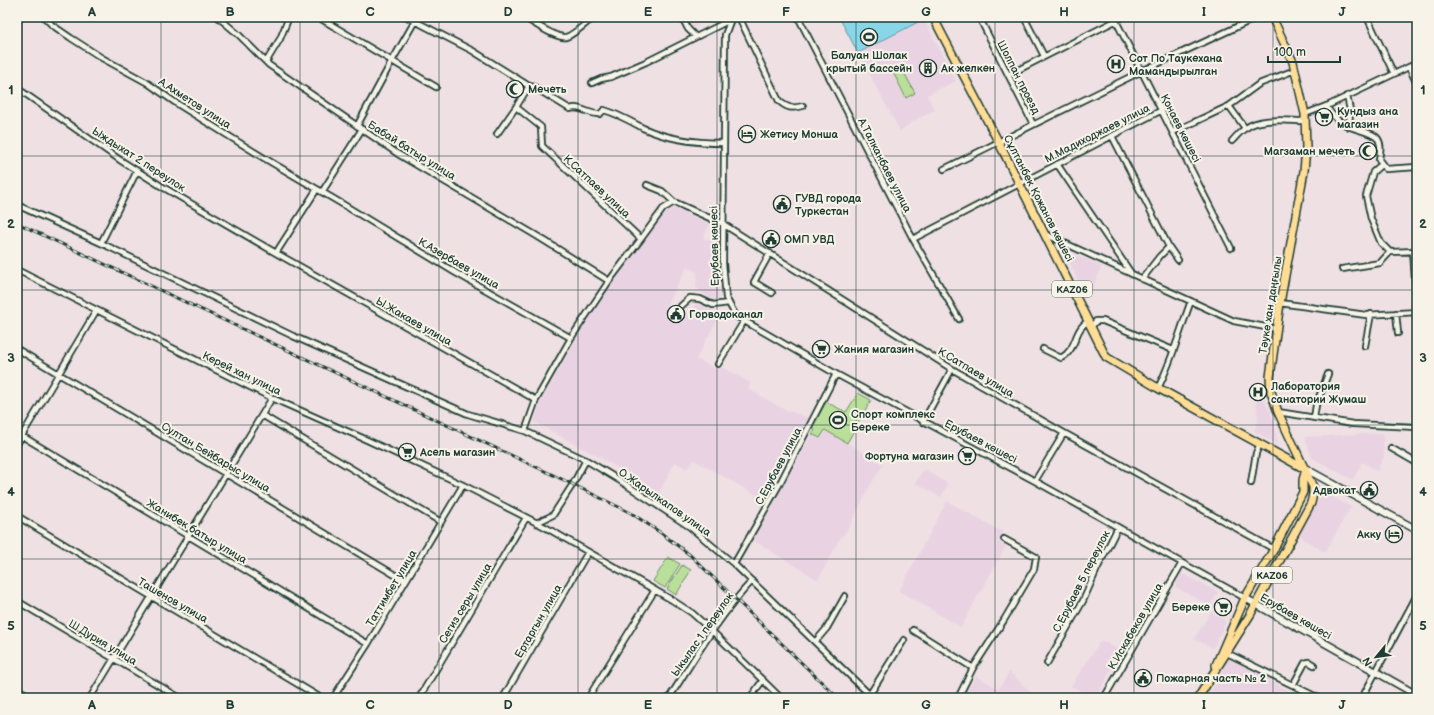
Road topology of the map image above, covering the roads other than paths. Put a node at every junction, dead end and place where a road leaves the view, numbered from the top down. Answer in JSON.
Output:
{"nodes":[{"id":1,"x":22,"y":17,"type":"edge"},
{"id":2,"x":44,"y":17,"type":"edge"},
{"id":3,"x":218,"y":17,"type":"edge"},
{"id":4,"x":289,"y":17,"type":"edge"},
{"id":5,"x":318,"y":17,"type":"edge"},
{"id":6,"x":407,"y":17,"type":"edge"},
{"id":7,"x":523,"y":17,"type":"edge"},
{"id":8,"x":682,"y":17,"type":"edge"},
{"id":9,"x":739,"y":17,"type":"edge"},
{"id":10,"x":798,"y":17,"type":"edge"},
{"id":11,"x":932,"y":17,"type":"edge"},
{"id":12,"x":979,"y":17,"type":"edge"},
{"id":13,"x":1024,"y":17,"type":"edge"},
{"id":14,"x":1122,"y":17,"type":"edge"},
{"id":15,"x":1258,"y":17,"type":"edge"},
{"id":16,"x":1272,"y":17,"type":"edge"},
{"id":17,"x":1367,"y":17,"type":"edge"},
{"id":18,"x":592,"y":18,"type":"edge"},
{"id":19,"x":734,"y":18,"type":"edge"},
{"id":20,"x":1115,"y":19,"type":"edge"},
{"id":21,"x":17,"y":21,"type":"edge"},
{"id":22,"x":415,"y":21,"type":"junction"},
{"id":23,"x":695,"y":36,"type":"junction"},
{"id":24,"x":1044,"y":56,"type":"junction"},
{"id":25,"x":392,"y":61,"type":"junction"},
{"id":26,"x":266,"y":62,"type":"junction"},
{"id":27,"x":1417,"y":63,"type":"edge"},
{"id":28,"x":1409,"y":67,"type":"junction"},
{"id":29,"x":1295,"y":70,"type":"junction"},
{"id":30,"x":1142,"y":71,"type":"junction"},
{"id":31,"x":1394,"y":74,"type":"junction"},
{"id":32,"x":1008,"y":75,"type":"junction"},
{"id":33,"x":592,"y":83,"type":"dead end"},
{"id":34,"x":1417,"y":84,"type":"edge"},
{"id":35,"x":529,"y":86,"type":"junction"},
{"id":36,"x":436,"y":87,"type":"dead end"},
{"id":37,"x":17,"y":88,"type":"edge"},
{"id":38,"x":1347,"y":96,"type":"junction"},
{"id":39,"x":803,"y":106,"type":"dead end"},
{"id":40,"x":1229,"y":106,"type":"junction"},
{"id":41,"x":1326,"y":106,"type":"junction"},
{"id":42,"x":516,"y":107,"type":"junction"},
{"id":43,"x":1162,"y":110,"type":"junction"},
{"id":44,"x":1305,"y":118,"type":"junction"},
{"id":45,"x":1033,"y":124,"type":"junction"},
{"id":46,"x":357,"y":126,"type":"junction"},
{"id":47,"x":1349,"y":127,"type":"junction"},
{"id":48,"x":1245,"y":128,"type":"junction"},
{"id":49,"x":362,"y":129,"type":"junction"},
{"id":50,"x":1173,"y":132,"type":"junction"},
{"id":51,"x":497,"y":134,"type":"dead end"},
{"id":52,"x":1112,"y":136,"type":"junction"},
{"id":53,"x":1232,"y":141,"type":"dead end"},
{"id":54,"x":998,"y":142,"type":"junction"},
{"id":55,"x":724,"y":143,"type":"junction"},
{"id":56,"x":1057,"y":164,"type":"junction"},
{"id":57,"x":1382,"y":164,"type":"junction"},
{"id":58,"x":1417,"y":167,"type":"edge"},
{"id":59,"x":944,"y":169,"type":"dead end"},
{"id":60,"x":137,"y":171,"type":"junction"},
{"id":61,"x":1019,"y":183,"type":"junction"},
{"id":62,"x":647,"y":185,"type":"dead end"},
{"id":63,"x":317,"y":189,"type":"junction"},
{"id":64,"x":322,"y":192,"type":"junction"},
{"id":65,"x":339,"y":202,"type":"joint"},
{"id":66,"x":674,"y":202,"type":"junction"},
{"id":67,"x":17,"y":205,"type":"edge"},
{"id":68,"x":723,"y":224,"type":"junction"},
{"id":69,"x":1045,"y":234,"type":"junction"},
{"id":70,"x":641,"y":238,"type":"junction"},
{"id":71,"x":913,"y":239,"type":"junction"},
{"id":72,"x":254,"y":240,"type":"joint"},
{"id":73,"x":101,"y":244,"type":"junction"},
{"id":74,"x":1169,"y":248,"type":"junction"},
{"id":75,"x":1232,"y":248,"type":"dead end"},
{"id":76,"x":1415,"y":251,"type":"edge"},
{"id":77,"x":1390,"y":252,"type":"junction"},
{"id":78,"x":276,"y":253,"type":"junction"},
{"id":79,"x":770,"y":254,"type":"junction"},
{"id":80,"x":1178,"y":260,"type":"dead end"},
{"id":81,"x":1342,"y":269,"type":"dead end"},
{"id":82,"x":17,"y":270,"type":"edge"},
{"id":83,"x":1132,"y":274,"type":"junction"},
{"id":84,"x":1142,"y":279,"type":"junction"},
{"id":85,"x":609,"y":281,"type":"junction"},
{"id":86,"x":772,"y":293,"type":"dead end"},
{"id":87,"x":1191,"y":302,"type":"junction"},
{"id":88,"x":729,"y":303,"type":"junction"},
{"id":89,"x":1280,"y":303,"type":"junction"},
{"id":90,"x":681,"y":306,"type":"dead end"},
{"id":91,"x":96,"y":311,"type":"junction"},
{"id":92,"x":1416,"y":312,"type":"edge"},
{"id":93,"x":1396,"y":313,"type":"junction"},
{"id":94,"x":1371,"y":314,"type":"junction"},
{"id":95,"x":959,"y":319,"type":"dead end"},
{"id":96,"x":744,"y":321,"type":"junction"},
{"id":97,"x":1090,"y":324,"type":"junction"},
{"id":98,"x":1276,"y":328,"type":"junction"},
{"id":99,"x":1398,"y":333,"type":"dead end"},
{"id":100,"x":571,"y":338,"type":"junction"},
{"id":101,"x":1365,"y":346,"type":"dead end"},
{"id":102,"x":1043,"y":349,"type":"dead end"},
{"id":103,"x":17,"y":350,"type":"edge"},
{"id":104,"x":1173,"y":350,"type":"junction"},
{"id":105,"x":718,"y":364,"type":"dead end"},
{"id":106,"x":952,"y":369,"type":"junction"},
{"id":107,"x":59,"y":374,"type":"junction"},
{"id":108,"x":836,"y":374,"type":"junction"},
{"id":109,"x":1328,"y":374,"type":"dead end"},
{"id":110,"x":1158,"y":388,"type":"junction"},
{"id":111,"x":272,"y":398,"type":"junction"},
{"id":112,"x":536,"y":400,"type":"junction"},
{"id":113,"x":1278,"y":412,"type":"junction"},
{"id":114,"x":262,"y":415,"type":"junction"},
{"id":115,"x":1314,"y":418,"type":"junction"},
{"id":116,"x":923,"y":422,"type":"junction"},
{"id":117,"x":1417,"y":428,"type":"edge"},
{"id":118,"x":525,"y":431,"type":"junction"},
{"id":119,"x":17,"y":433,"type":"edge"},
{"id":120,"x":1064,"y":433,"type":"junction"},
{"id":121,"x":22,"y":436,"type":"junction"},
{"id":122,"x":17,"y":444,"type":"edge"},
{"id":123,"x":1260,"y":444,"type":"junction"},
{"id":124,"x":1391,"y":448,"type":"dead end"},
{"id":125,"x":586,"y":460,"type":"junction"},
{"id":126,"x":1417,"y":463,"type":"edge"},
{"id":127,"x":1306,"y":469,"type":"junction"},
{"id":128,"x":226,"y":473,"type":"junction"},
{"id":129,"x":1035,"y":481,"type":"junction"},
{"id":130,"x":1251,"y":483,"type":"dead end"},
{"id":131,"x":463,"y":485,"type":"junction"},
{"id":132,"x":17,"y":516,"type":"edge"},
{"id":133,"x":526,"y":518,"type":"junction"},
{"id":134,"x":441,"y":522,"type":"junction"},
{"id":135,"x":536,"y":523,"type":"junction"},
{"id":136,"x":1118,"y":527,"type":"junction"},
{"id":137,"x":1417,"y":530,"type":"edge"},
{"id":138,"x":187,"y":536,"type":"junction"},
{"id":139,"x":1004,"y":539,"type":"dead end"},
{"id":140,"x":1274,"y":548,"type":"junction"},
{"id":141,"x":588,"y":552,"type":"junction"},
{"id":142,"x":1182,"y":563,"type":"junction"},
{"id":143,"x":734,"y":564,"type":"junction"},
{"id":144,"x":405,"y":581,"type":"junction"},
{"id":145,"x":752,"y":581,"type":"junction"},
{"id":146,"x":655,"y":590,"type":"junction"},
{"id":147,"x":1417,"y":595,"type":"edge"},
{"id":148,"x":844,"y":596,"type":"dead end"},
{"id":149,"x":150,"y":597,"type":"junction"},
{"id":150,"x":1245,"y":598,"type":"junction"},
{"id":151,"x":17,"y":601,"type":"edge"},
{"id":152,"x":1256,"y":604,"type":"junction"},
{"id":153,"x":913,"y":630,"type":"dead end"},
{"id":154,"x":712,"y":631,"type":"junction"},
{"id":155,"x":904,"y":640,"type":"dead end"},
{"id":156,"x":815,"y":642,"type":"junction"},
{"id":157,"x":368,"y":644,"type":"junction"},
{"id":158,"x":1227,"y":653,"type":"junction"},
{"id":159,"x":113,"y":658,"type":"junction"},
{"id":160,"x":1047,"y":663,"type":"dead end"},
{"id":161,"x":1314,"y":665,"type":"dead end"},
{"id":162,"x":973,"y":668,"type":"junction"},
{"id":163,"x":1376,"y":673,"type":"junction"},
{"id":164,"x":1211,"y":676,"type":"junction"},
{"id":165,"x":763,"y":680,"type":"junction"},
{"id":166,"x":1293,"y":685,"type":"junction"},
{"id":167,"x":17,"y":689,"type":"edge"},
{"id":168,"x":872,"y":696,"type":"edge"},
{"id":169,"x":1417,"y":696,"type":"edge"},
{"id":170,"x":34,"y":698,"type":"edge"},
{"id":171,"x":90,"y":698,"type":"edge"},
{"id":172,"x":180,"y":698,"type":"edge"},
{"id":173,"x":321,"y":698,"type":"edge"},
{"id":174,"x":333,"y":698,"type":"edge"},
{"id":175,"x":419,"y":698,"type":"edge"},
{"id":176,"x":503,"y":698,"type":"edge"},
{"id":177,"x":588,"y":698,"type":"edge"},
{"id":178,"x":669,"y":698,"type":"edge"},
{"id":179,"x":750,"y":698,"type":"edge"},
{"id":180,"x":781,"y":698,"type":"edge"},
{"id":181,"x":958,"y":698,"type":"edge"},
{"id":182,"x":1104,"y":698,"type":"edge"},
{"id":183,"x":1198,"y":698,"type":"edge"},
{"id":184,"x":1319,"y":698,"type":"edge"},
{"id":185,"x":1362,"y":698,"type":"edge"}],
"edges":[{"from":1,"to":21,"type":"street"},
{"from":2,"to":63,"type":"street","name":"А.Ахметов улица"},
{"from":3,"to":26,"type":"street","name":"Бабай батыр улица"},
{"from":4,"to":26,"type":"street"},
{"from":5,"to":25,"type":"street"},
{"from":6,"to":22,"type":"street"},
{"from":7,"to":18,"type":"street"},
{"from":8,"to":23,"type":"street"},
{"from":9,"to":39,"type":"street"},
{"from":10,"to":71,"type":"street","name":"А.Талканбаев улица"},
{"from":11,"to":54,"type":"main road","name":"Сұлтанбек Қожанов көшесі","number":"KАZ06"},
{"from":12,"to":32,"type":"street","name":"Шолпан проезд"},
{"from":13,"to":24,"type":"street"},
{"from":14,"to":20,"type":"street"},
{"from":15,"to":30,"type":"street"},
{"from":16,"to":29,"type":"main road","name":"Тәуке хан даңғылы","number":"KАZ06"},
{"from":17,"to":31,"type":"street"},
{"from":19,"to":23,"type":"street"},
{"from":19,"to":55,"type":"street","name":"Ерубаев көшесі"},
{"from":20,"to":24,"type":"street"},
{"from":20,"to":30,"type":"street","name":"Қонаев көшесі"},
{"from":22,"to":25,"type":"street"},
{"from":22,"to":35,"type":"street"},
{"from":23,"to":33,"type":"street"},
{"from":24,"to":32,"type":"street"},
{"from":25,"to":36,"type":"street"},
{"from":25,"to":46,"type":"street"},
{"from":26,"to":46,"type":"street","name":"Бабай батыр улица"},
{"from":27,"to":28,"type":"street"},
{"from":28,"to":31,"type":"street"},
{"from":28,"to":34,"type":"street"},
{"from":29,"to":40,"type":"street"},
{"from":29,"to":44,"type":"main road","name":"Тәуке хан даңғылы","number":"KАZ06"},
{"from":30,"to":43,"type":"street","name":"Қонаев көшесі"},
{"from":30,"to":45,"type":"street"},
{"from":31,"to":38,"type":"street"},
{"from":32,"to":45,"type":"street","name":"Шолпан проезд"},
{"from":35,"to":42,"type":"street"},
{"from":35,"to":55,"type":"street"},
{"from":37,"to":60,"type":"street","name":"Ыждыхат 2 переулок"},
{"from":38,"to":41,"type":"street"},
{"from":38,"to":47,"type":"street"},
{"from":40,"to":48,"type":"street"},
{"from":40,"to":50,"type":"street"},
{"from":41,"to":44,"type":"street"},
{"from":41,"to":47,"type":"street"},
{"from":42,"to":51,"type":"street"},
{"from":42,"to":70,"type":"street","name":"К.Сатпаев улица"},
{"from":43,"to":50,"type":"street","name":"Қонаев көшесі"},
{"from":43,"to":52,"type":"street","name":"М.Мадиходжаев улица"},
{"from":44,"to":48,"type":"street"},
{"from":44,"to":89,"type":"main road","name":"Тәуке хан даңғылы","number":"KАZ06"},
{"from":45,"to":54,"type":"street"},
{"from":46,"to":49,"type":"street","name":"Бабай батыр улица"},
{"from":47,"to":57,"type":"street"},
{"from":48,"to":53,"type":"street"},
{"from":49,"to":64,"type":"street"},
{"from":49,"to":85,"type":"street","name":"Бабай батыр улица"},
{"from":50,"to":75,"type":"street","name":"Қонаев көшесі"},
{"from":52,"to":56,"type":"street","name":"М.Мадиходжаев улица"},
{"from":52,"to":74,"type":"street"},
{"from":54,"to":59,"type":"street"},
{"from":54,"to":61,"type":"main road","name":"Сұлтанбек Қожанов көшесі","number":"KАZ06"},
{"from":55,"to":68,"type":"street","name":"Ерубаев көшесі"},
{"from":56,"to":61,"type":"street","name":"М.Мадиходжаев улица"},
{"from":56,"to":83,"type":"street"},
{"from":57,"to":58,"type":"street"},
{"from":57,"to":77,"type":"street"},
{"from":60,"to":72,"type":"street","name":"Ыждыхат 2 переулок"},
{"from":60,"to":73,"type":"street"},
{"from":61,"to":69,"type":"main road","name":"Сұлтанбек Қожанов көшесі","number":"KАZ06"},
{"from":61,"to":71,"type":"street","name":"М.Мадиходжаев улица"},
{"from":62,"to":66,"type":"street","name":"К.Сатпаев улица"},
{"from":63,"to":64,"type":"street","name":"А.Ахметов улица"},
{"from":63,"to":78,"type":"street"},
{"from":64,"to":65,"type":"street","name":"А.Ахметов улица"},
{"from":65,"to":100,"type":"street","name":"К.Азербаев улица"},
{"from":66,"to":68,"type":"street","name":"К.Сатпаев улица"},
{"from":66,"to":70,"type":"street"},
{"from":67,"to":73,"type":"street","name":"О.Жарылкапов улица"},
{"from":68,"to":79,"type":"street","name":"К.Сатпаев улица"},
{"from":68,"to":88,"type":"street","name":"Ерубаев көшесі"},
{"from":69,"to":83,"type":"street"},
{"from":69,"to":97,"type":"main road","name":"Сұлтанбек Қожанов көшесі","number":"KАZ06"},
{"from":70,"to":85,"type":"street"},
{"from":71,"to":95,"type":"street","name":"А.Талканбаев улица"},
{"from":72,"to":78,"type":"street","name":"Ы.Жакаев улица"},
{"from":73,"to":118,"type":"street","name":"О.Жарылкапов улица"},
{"from":74,"to":80,"type":"street"},
{"from":74,"to":84,"type":"street"},
{"from":76,"to":77,"type":"street"},
{"from":76,"to":92,"type":"street"},
{"from":77,"to":81,"type":"street"},
{"from":78,"to":112,"type":"street","name":"Ы.Жакаев улица"},
{"from":79,"to":86,"type":"street"},
{"from":79,"to":106,"type":"street","name":"К.Сатпаев улица"},
{"from":82,"to":91,"type":"street","name":"Керей хан улица"},
{"from":83,"to":84,"type":"street"},
{"from":84,"to":87,"type":"street"},
{"from":85,"to":100,"type":"street"},
{"from":87,"to":98,"type":"street"},
{"from":87,"to":104,"type":"street"},
{"from":88,"to":90,"type":"street"},
{"from":88,"to":96,"type":"street","name":"Ерубаев көшесі"},
{"from":89,"to":94,"type":"street"},
{"from":89,"to":98,"type":"main road","name":"Тәуке хан даңғылы","number":"KАZ06"},
{"from":91,"to":107,"type":"street"},
{"from":91,"to":111,"type":"street","name":"Керей хан улица"},
{"from":92,"to":93,"type":"street"},
{"from":93,"to":94,"type":"street"},
{"from":93,"to":99,"type":"street"},
{"from":94,"to":101,"type":"street"},
{"from":96,"to":105,"type":"street"},
{"from":96,"to":108,"type":"street","name":"Ерубаев көшесі"},
{"from":97,"to":102,"type":"street"},
{"from":97,"to":104,"type":"street"},
{"from":97,"to":110,"type":"main road","name":"Сұлтанбек Қожанов көшесі","number":"KАZ06"},
{"from":98,"to":113,"type":"main road","name":"Тәуке хан даңғылы","number":"KАZ06"},
{"from":100,"to":112,"type":"street"},
{"from":103,"to":107,"type":"street","name":"Султан Бейбарыс улица"},
{"from":104,"to":110,"type":"street"},
{"from":106,"to":116,"type":"street"},
{"from":106,"to":120,"type":"street","name":"К.Сатпаев улица"},
{"from":107,"to":121,"type":"street"},
{"from":107,"to":128,"type":"street","name":"Султан Бейбарыс улица"},
{"from":108,"to":116,"type":"street","name":"Ерубаев көшесі"},
{"from":108,"to":143,"type":"street","name":"С.Ерубаев улица"},
{"from":109,"to":115,"type":"street"},
{"from":110,"to":123,"type":"main road","name":"Сұлтанбек Қожанов көшесі","number":"KАZ06"},
{"from":111,"to":114,"type":"street"},
{"from":111,"to":131,"type":"street","name":"Керей хан улица"},
{"from":112,"to":118,"type":"street"},
{"from":113,"to":115,"type":"street"},
{"from":113,"to":127,"type":"main road","name":"Тәуке хан даңғылы","number":"KАZ06"},
{"from":114,"to":128,"type":"street"},
{"from":114,"to":134,"type":"street"},
{"from":115,"to":117,"type":"street"},
{"from":116,"to":129,"type":"street","name":"Ерубаев көшесі"},
{"from":118,"to":125,"type":"street","name":"О.Жарылкапов улица"},
{"from":119,"to":121,"type":"street","name":"Жанибек батыр улица"},
{"from":120,"to":129,"type":"street"},
{"from":120,"to":140,"type":"street","name":"К.Сатпаев улица"},
{"from":121,"to":122,"type":"street"},
{"from":121,"to":138,"type":"street","name":"Жанибек батыр улица"},
{"from":123,"to":127,"type":"main road","name":"Сұлтанбек Қожанов көшесі","number":"KАZ06"},
{"from":123,"to":130,"type":"street"},
{"from":124,"to":126,"type":"street"},
{"from":125,"to":135,"type":"street"},
{"from":125,"to":143,"type":"street","name":"О.Жарылкапов улица"},
{"from":127,"to":137,"type":"main road"},
{"from":127,"to":140,"type":"main road","number":"KАZ06"},
{"from":127,"to":152,"type":"main road","number":"KАZ06"},
{"from":128,"to":138,"type":"street"},
{"from":128,"to":144,"type":"street","name":"Султан Бейбарыс улица"},
{"from":129,"to":136,"type":"street","name":"Ерубаев көшесі"},
{"from":131,"to":133,"type":"street","name":"Керей хан улица"},
{"from":131,"to":134,"type":"street","name":"Таттимбет улица"},
{"from":132,"to":149,"type":"street","name":"Ташенов улица"},
{"from":133,"to":135,"type":"street","name":"Керей хан улица"},
{"from":133,"to":175,"type":"street","name":"Сегиз серы улица"},
{"from":134,"to":144,"type":"street","name":"Таттимбет улица"},
{"from":135,"to":141,"type":"street","name":"Керей хан улица"},
{"from":136,"to":142,"type":"street","name":"Ерубаев көшесі"},
{"from":136,"to":160,"type":"street","name":"С.Ерубаев 5 переулок"},
{"from":138,"to":149,"type":"street"},
{"from":138,"to":157,"type":"street","name":"Жанибек батыр улица"},
{"from":139,"to":162,"type":"street"},
{"from":140,"to":150,"type":"main road","number":"KАZ06"},
{"from":141,"to":146,"type":"street","name":"Керей хан улица"},
{"from":141,"to":176,"type":"street","name":"Ертаргын улица"},
{"from":142,"to":150,"type":"street","name":"Ерубаев көшесі"},
{"from":142,"to":182,"type":"street","name":"К.Искабеков улица"},
{"from":143,"to":145,"type":"street","name":"О.Жарылкапов улица"},
{"from":144,"to":157,"type":"street","name":"Таттимбет улица"},
{"from":145,"to":154,"type":"street","name":"Ыкылас 1 переулок"},
{"from":145,"to":156,"type":"street","name":"О.Жарылкапов улица"},
{"from":146,"to":154,"type":"street","name":"Керей хан улица"},
{"from":146,"to":177,"type":"street"},
{"from":147,"to":163,"type":"street"},
{"from":148,"to":156,"type":"street"},
{"from":149,"to":159,"type":"street"},
{"from":149,"to":173,"type":"street","name":"Ташенов улица"},
{"from":150,"to":152,"type":"main road","name":"Ерубаев көшесі"},
{"from":150,"to":164,"type":"main road","number":"KАZ06"},
{"from":151,"to":159,"type":"street","name":"Ш.Дурия улица"},
{"from":152,"to":158,"type":"main road","number":"KАZ06"},
{"from":152,"to":163,"type":"main road","name":"Ерубаев көшесі"},
{"from":153,"to":162,"type":"street"},
{"from":154,"to":165,"type":"street","name":"Керей хан улица"},
{"from":154,"to":178,"type":"street","name":"Ыкылас 1 переулок"},
{"from":155,"to":168,"type":"street","name":"О.Жарылкапов улица"},
{"from":156,"to":168,"type":"street","name":"О.Жарылкапов улица"},
{"from":157,"to":174,"type":"street","name":"Таттимбет улица"},
{"from":158,"to":164,"type":"main road","number":"KАZ06"},
{"from":158,"to":166,"type":"street"},
{"from":159,"to":171,"type":"street"},
{"from":159,"to":172,"type":"street","name":"Ш.Дурия улица"},
{"from":161,"to":166,"type":"street"},
{"from":162,"to":181,"type":"street"},
{"from":163,"to":169,"type":"main road","name":"Ерубаев көшесі"},
{"from":163,"to":185,"type":"street"},
{"from":164,"to":183,"type":"main road","number":"KАZ06"},
{"from":165,"to":179,"type":"street"},
{"from":165,"to":180,"type":"street","name":"Керей хан улица"},
{"from":166,"to":184,"type":"street"},
{"from":167,"to":170,"type":"street"}]}
